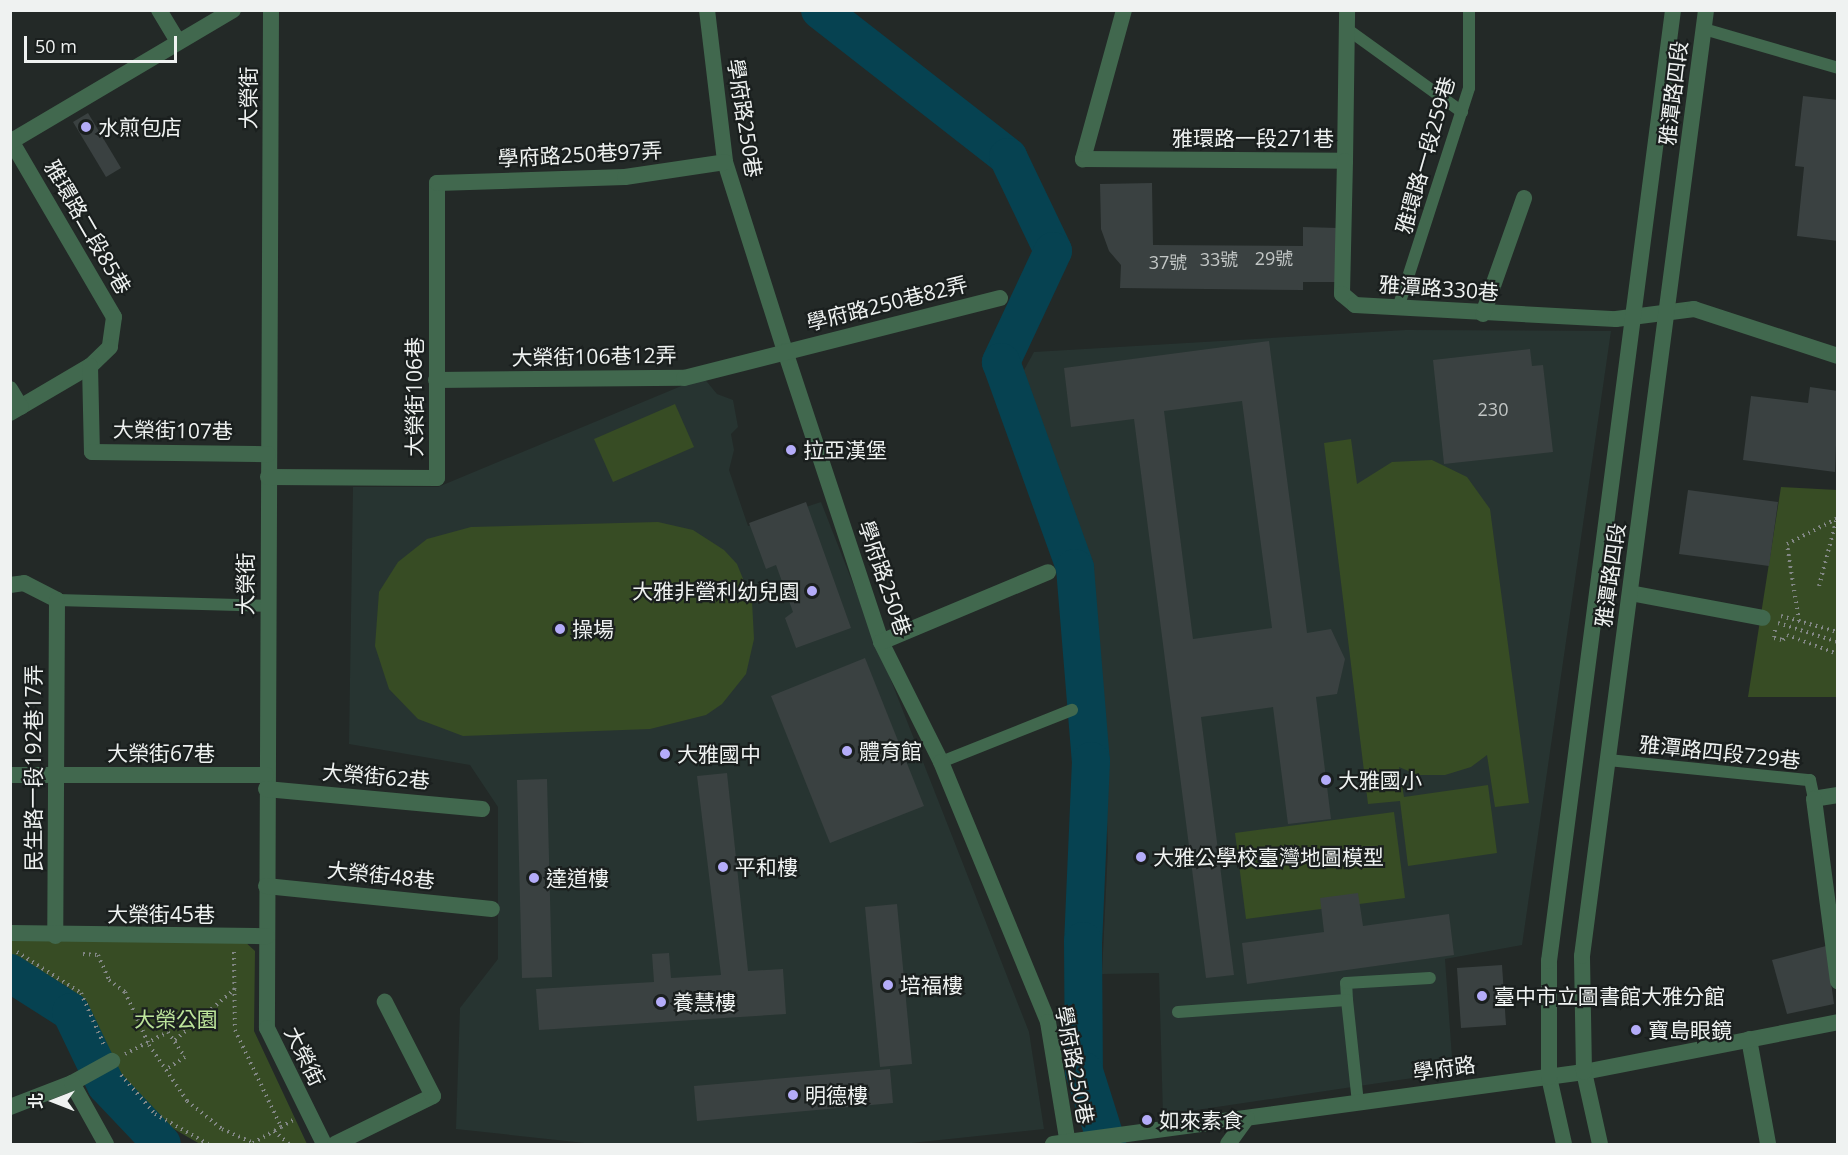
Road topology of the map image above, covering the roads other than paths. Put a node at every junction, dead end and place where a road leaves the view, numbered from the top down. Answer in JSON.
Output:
{"nodes":[{"id":1,"x":159,"y":10,"type":"edge"},
{"id":2,"x":233,"y":10,"type":"edge"},
{"id":3,"x":271,"y":10,"type":"edge"},
{"id":4,"x":707,"y":10,"type":"edge"},
{"id":5,"x":1124,"y":10,"type":"edge"},
{"id":6,"x":1469,"y":10,"type":"edge"},
{"id":7,"x":1673,"y":10,"type":"edge"},
{"id":8,"x":1706,"y":10,"type":"edge"},
{"id":9,"x":1344,"y":17,"type":"edge"},
{"id":10,"x":1704,"y":30,"type":"junction"},
{"id":11,"x":178,"y":42,"type":"junction"},
{"id":12,"x":1838,"y":68,"type":"edge"},
{"id":13,"x":1462,"y":112,"type":"junction"},
{"id":14,"x":11,"y":141,"type":"edge"},
{"id":15,"x":1345,"y":161,"type":"junction"},
{"id":16,"x":725,"y":162,"type":"junction"},
{"id":17,"x":437,"y":183,"type":"joint"},
{"id":18,"x":1524,"y":198,"type":"dead end"},
{"id":19,"x":1000,"y":298,"type":"dead end"},
{"id":20,"x":1398,"y":308,"type":"junction"},
{"id":21,"x":1669,"y":310,"type":"junction"},
{"id":22,"x":1483,"y":314,"type":"junction"},
{"id":23,"x":1637,"y":314,"type":"junction"},
{"id":24,"x":785,"y":351,"type":"junction"},
{"id":25,"x":1838,"y":356,"type":"edge"},
{"id":26,"x":90,"y":366,"type":"junction"},
{"id":27,"x":436,"y":380,"type":"junction"},
{"id":28,"x":10,"y":389,"type":"edge"},
{"id":29,"x":16,"y":410,"type":"edge"},
{"id":30,"x":268,"y":454,"type":"junction"},
{"id":31,"x":268,"y":477,"type":"junction"},
{"id":32,"x":1048,"y":572,"type":"dead end"},
{"id":33,"x":10,"y":585,"type":"edge"},
{"id":34,"x":1630,"y":593,"type":"junction"},
{"id":35,"x":57,"y":600,"type":"junction"},
{"id":36,"x":267,"y":606,"type":"junction"},
{"id":37,"x":1769,"y":620,"type":"road end"},
{"id":38,"x":881,"y":642,"type":"junction"},
{"id":39,"x":1072,"y":711,"type":"dead end"},
{"id":40,"x":1608,"y":760,"type":"junction"},
{"id":41,"x":941,"y":762,"type":"junction"},
{"id":42,"x":10,"y":775,"type":"edge"},
{"id":43,"x":56,"y":775,"type":"junction"},
{"id":44,"x":266,"y":782,"type":"junction"},
{"id":45,"x":1838,"y":795,"type":"edge"},
{"id":46,"x":1814,"y":799,"type":"junction"},
{"id":47,"x":482,"y":809,"type":"dead end"},
{"id":48,"x":266,"y":886,"type":"junction"},
{"id":49,"x":492,"y":909,"type":"dead end"},
{"id":50,"x":10,"y":933,"type":"edge"},
{"id":51,"x":55,"y":936,"type":"junction"},
{"id":52,"x":267,"y":936,"type":"junction"},
{"id":53,"x":1430,"y":978,"type":"dead end"},
{"id":54,"x":1838,"y":981,"type":"edge"},
{"id":55,"x":1347,"y":1000,"type":"junction"},
{"id":56,"x":385,"y":1002,"type":"dead end"},
{"id":57,"x":1178,"y":1012,"type":"dead end"},
{"id":58,"x":1838,"y":1022,"type":"edge"},
{"id":59,"x":1749,"y":1039,"type":"junction"},
{"id":60,"x":112,"y":1061,"type":"road end"},
{"id":61,"x":1584,"y":1072,"type":"junction"},
{"id":62,"x":1549,"y":1077,"type":"junction"},
{"id":63,"x":72,"y":1083,"type":"junction"},
{"id":64,"x":1358,"y":1103,"type":"junction"},
{"id":65,"x":10,"y":1107,"type":"edge"},
{"id":66,"x":1246,"y":1118,"type":"junction"},
{"id":67,"x":106,"y":1144,"type":"edge"},
{"id":68,"x":324,"y":1144,"type":"edge"},
{"id":69,"x":335,"y":1144,"type":"edge"},
{"id":70,"x":1063,"y":1144,"type":"edge"},
{"id":71,"x":1228,"y":1144,"type":"edge"},
{"id":72,"x":1564,"y":1144,"type":"edge"},
{"id":73,"x":1600,"y":1144,"type":"edge"},
{"id":74,"x":1768,"y":1144,"type":"edge"}],
"edges":[{"from":1,"to":11,"type":"street"},
{"from":2,"to":11,"type":"street"},
{"from":3,"to":30,"type":"street","name":"大榮街"},
{"from":4,"to":16,"type":"street","name":"學府路250巷"},
{"from":5,"to":15,"type":"street","name":"雅環路一段271巷"},
{"from":6,"to":13,"type":"lane","name":"雅環路一段259巷"},
{"from":7,"to":23,"type":"street","name":"雅潭路四段"},
{"from":8,"to":10,"type":"street","name":"雅潭路四段"},
{"from":9,"to":13,"type":"lane"},
{"from":9,"to":15,"type":"street","name":"雅環路一段271巷"},
{"from":10,"to":12,"type":"lane"},
{"from":10,"to":21,"type":"street","name":"雅潭路四段"},
{"from":11,"to":14,"type":"street"},
{"from":13,"to":20,"type":"lane","name":"雅環路一段259巷"},
{"from":14,"to":26,"type":"street","name":"雅環路二段85巷"},
{"from":15,"to":20,"type":"street","name":"雅潭路330巷"},
{"from":16,"to":17,"type":"street","name":"學府路250巷97弄"},
{"from":16,"to":24,"type":"street","name":"學府路250巷"},
{"from":17,"to":27,"type":"street","name":"大榮街106巷"},
{"from":18,"to":22,"type":"street"},
{"from":19,"to":24,"type":"street","name":"學府路250巷82弄"},
{"from":20,"to":22,"type":"street","name":"雅潭路330巷"},
{"from":21,"to":23,"type":"street","name":"雅潭路330巷"},
{"from":21,"to":25,"type":"street","name":"雅潭路330巷"},
{"from":21,"to":34,"type":"street","name":"雅潭路四段"},
{"from":22,"to":23,"type":"street","name":"雅潭路330巷"},
{"from":23,"to":62,"type":"street","name":"雅潭路四段"},
{"from":24,"to":27,"type":"street","name":"大榮街106巷12弄"},
{"from":24,"to":38,"type":"street","name":"學府路250巷"},
{"from":26,"to":29,"type":"street","name":"雅環路二段85巷"},
{"from":26,"to":30,"type":"street","name":"大榮街107巷"},
{"from":27,"to":31,"type":"street","name":"大榮街106巷"},
{"from":28,"to":29,"type":"street"},
{"from":30,"to":31,"type":"street","name":"大榮街"},
{"from":31,"to":36,"type":"street","name":"大榮街"},
{"from":32,"to":38,"type":"street"},
{"from":33,"to":35,"type":"street"},
{"from":34,"to":37,"type":"street"},
{"from":34,"to":40,"type":"street","name":"雅潭路四段"},
{"from":35,"to":36,"type":"lane"},
{"from":35,"to":43,"type":"street","name":"民生路一段192巷17弄"},
{"from":36,"to":44,"type":"street","name":"大榮街"},
{"from":38,"to":41,"type":"street","name":"學府路250巷"},
{"from":39,"to":41,"type":"lane"},
{"from":40,"to":46,"type":"lane","name":"雅潭路四段729巷"},
{"from":40,"to":61,"type":"street","name":"雅潭路四段"},
{"from":41,"to":70,"type":"street","name":"學府路250巷"},
{"from":42,"to":43,"type":"street","name":"大榮街67巷"},
{"from":43,"to":44,"type":"street","name":"大榮街67巷"},
{"from":43,"to":51,"type":"street","name":"民生路一段192巷17弄"},
{"from":44,"to":47,"type":"street","name":"大榮街62巷"},
{"from":44,"to":48,"type":"street","name":"大榮街"},
{"from":45,"to":46,"type":"street"},
{"from":46,"to":54,"type":"street"},
{"from":48,"to":49,"type":"street","name":"大榮街48巷"},
{"from":48,"to":52,"type":"street","name":"大榮街"},
{"from":50,"to":51,"type":"street","name":"大榮街45巷"},
{"from":51,"to":52,"type":"street","name":"大榮街45巷"},
{"from":52,"to":68,"type":"street","name":"大榮街"},
{"from":53,"to":55,"type":"lane"},
{"from":55,"to":57,"type":"lane"},
{"from":55,"to":64,"type":"lane"},
{"from":56,"to":69,"type":"street"},
{"from":58,"to":59,"type":"street","name":"學府路"},
{"from":59,"to":61,"type":"street","name":"學府路"},
{"from":59,"to":74,"type":"street"},
{"from":60,"to":63,"type":"street"},
{"from":61,"to":62,"type":"street","name":"學府路"},
{"from":61,"to":73,"type":"street","name":"雅潭路四段"},
{"from":62,"to":64,"type":"street","name":"學府路"},
{"from":62,"to":72,"type":"street","name":"雅潭路四段"},
{"from":63,"to":65,"type":"street"},
{"from":63,"to":67,"type":"street"},
{"from":64,"to":66,"type":"street","name":"學府路"},
{"from":66,"to":70,"type":"street","name":"學府路"},
{"from":66,"to":71,"type":"street"}]}
